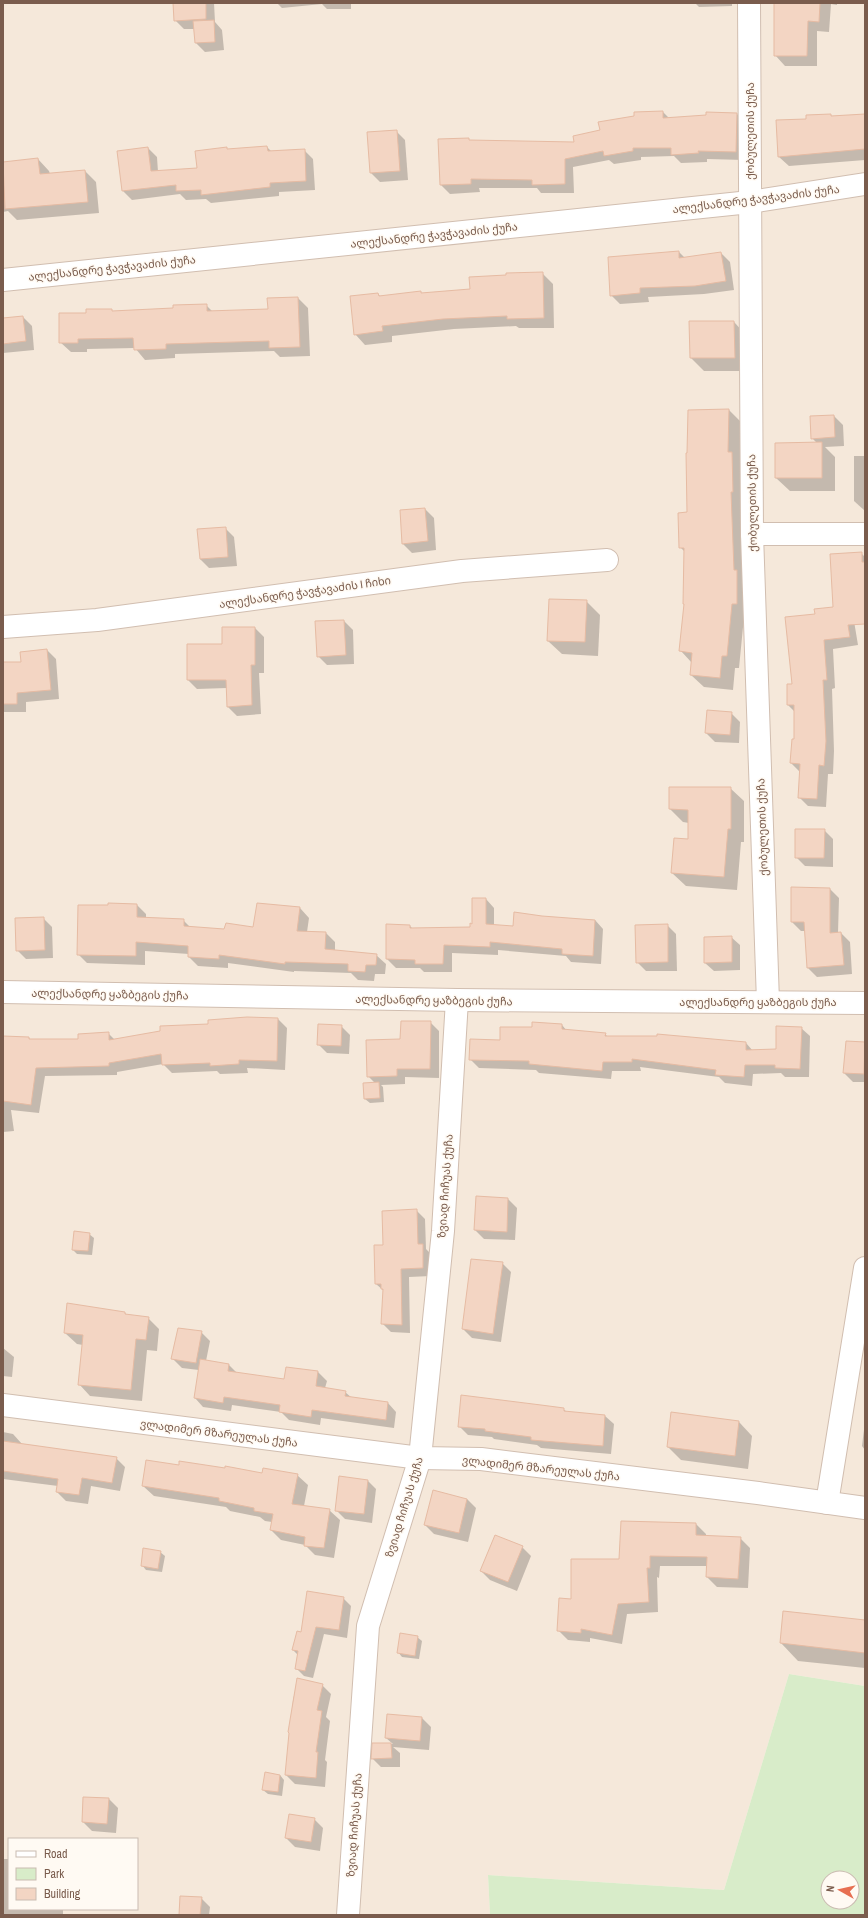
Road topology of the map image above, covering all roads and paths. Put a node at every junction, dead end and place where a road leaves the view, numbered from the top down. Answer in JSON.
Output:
{"nodes":[{"id":1,"x":749,"y":3,"type":"edge"},
{"id":2,"x":865,"y":184,"type":"edge"},
{"id":3,"x":750,"y":202,"type":"junction"},
{"id":4,"x":3,"y":280,"type":"edge"},
{"id":5,"x":752,"y":534,"type":"junction"},
{"id":6,"x":865,"y":534,"type":"edge"},
{"id":7,"x":607,"y":560,"type":"dead end"},
{"id":8,"x":3,"y":627,"type":"edge"},
{"id":9,"x":3,"y":992,"type":"edge"},
{"id":10,"x":457,"y":1000,"type":"junction"},
{"id":11,"x":768,"y":1002,"type":"junction"},
{"id":12,"x":865,"y":1003,"type":"edge"},
{"id":13,"x":865,"y":1268,"type":"edge"},
{"id":14,"x":3,"y":1405,"type":"edge"},
{"id":15,"x":420,"y":1458,"type":"junction"},
{"id":16,"x":827,"y":1503,"type":"junction"},
{"id":17,"x":865,"y":1508,"type":"edge"},
{"id":18,"x":348,"y":1915,"type":"edge"}],
"edges":[{"from":1,"to":3,"type":"street","name":"ქობულეთის ქუჩა"},
{"from":2,"to":3,"type":"street","name":"ალექსანდრე ჭავჭავაძის ქუჩა"},
{"from":3,"to":4,"type":"street","name":"ალექსანდრე ჭავჭავაძის ქუჩა"},
{"from":3,"to":5,"type":"street","name":"ქობულეთის ქუჩა"},
{"from":5,"to":6,"type":"street"},
{"from":5,"to":11,"type":"street","name":"ქობულეთის ქუჩა"},
{"from":7,"to":8,"type":"street","name":"ალექსანდრე ჭავჭავაძის I ჩიხი"},
{"from":9,"to":10,"type":"street","name":"ალექსანდრე ყაზბეგის ქუჩა"},
{"from":10,"to":11,"type":"street","name":"ალექსანდრე ყაზბეგის ქუჩა"},
{"from":10,"to":15,"type":"street","name":"ზვიად ჩიჩუას ქუჩა"},
{"from":11,"to":12,"type":"street","name":"ალექსანდრე ყაზბეგის ქუჩა"},
{"from":13,"to":16,"type":"street"},
{"from":14,"to":15,"type":"street","name":"ვლადიმერ მზარეულას ქუჩა"},
{"from":15,"to":16,"type":"street","name":"ვლადიმერ მზარეულას ქუჩა"},
{"from":15,"to":18,"type":"street","name":"ზვიად ჩიჩუას ქუჩა"},
{"from":16,"to":17,"type":"street","name":"ვლადიმერ მზარეულას ქუჩა"}]}
